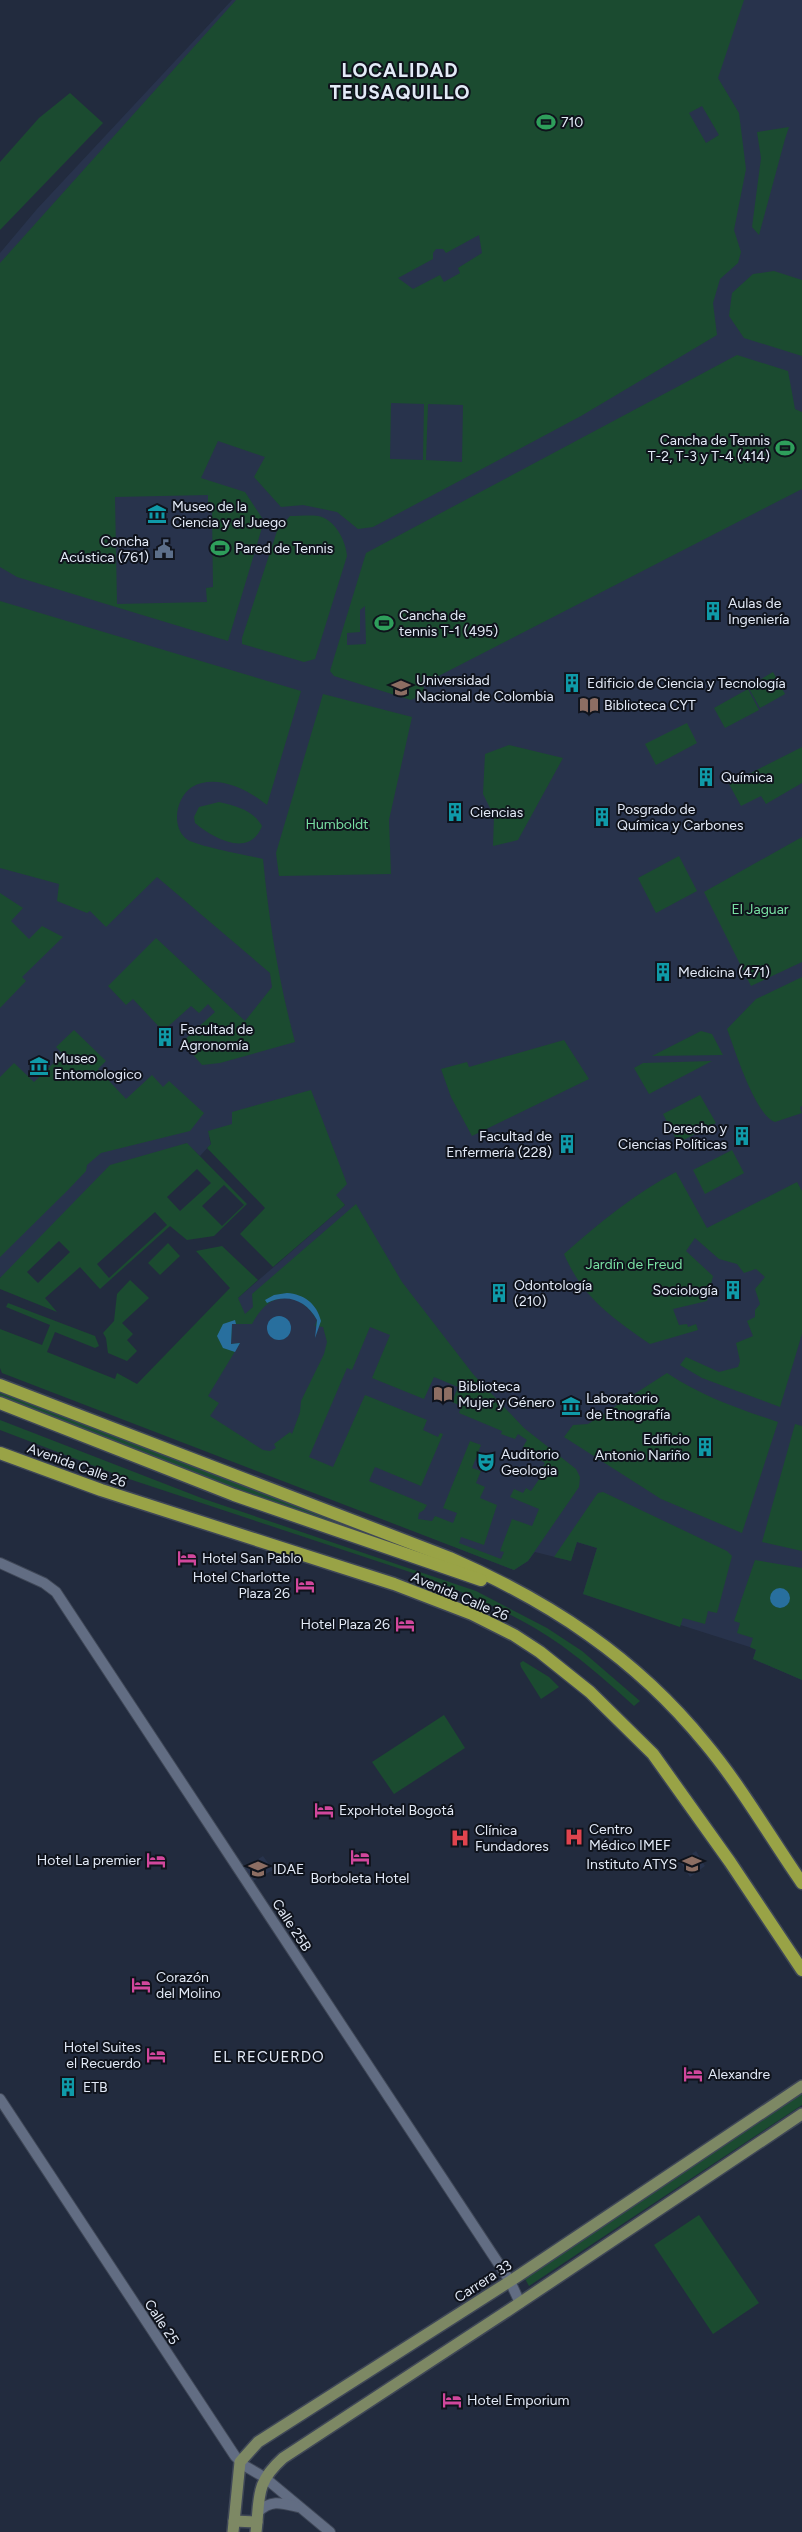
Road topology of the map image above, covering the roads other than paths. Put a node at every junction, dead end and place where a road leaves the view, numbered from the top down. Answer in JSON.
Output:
{"nodes":[{"id":1,"x":0,"y":1385,"type":"edge"},
{"id":2,"x":0,"y":1403,"type":"edge"},
{"id":3,"x":0,"y":1453,"type":"edge"},
{"id":4,"x":0,"y":1563,"type":"edge"},
{"id":5,"x":526,"y":1595,"type":"junction"},
{"id":6,"x":802,"y":1884,"type":"edge"},
{"id":7,"x":802,"y":1970,"type":"edge"},
{"id":8,"x":802,"y":2086,"type":"edge"},
{"id":9,"x":0,"y":2099,"type":"edge"},
{"id":10,"x":802,"y":2114,"type":"edge"},
{"id":11,"x":510,"y":2281,"type":"junction"},
{"id":12,"x":520,"y":2303,"type":"junction"},
{"id":13,"x":240,"y":2462,"type":"junction"},
{"id":14,"x":264,"y":2477,"type":"junction"},
{"id":15,"x":301,"y":2508,"type":"junction"},
{"id":16,"x":257,"y":2522,"type":"edge"},
{"id":17,"x":234,"y":2527,"type":"edge"},
{"id":18,"x":330,"y":2532,"type":"edge"}],
"edges":[{"from":1,"to":5,"type":"main road","name":"Avenida Calle 26"},
{"from":2,"to":5,"type":"main road","name":"Avenida Calle 26"},
{"from":3,"to":7,"type":"main road","name":"Avenida Calle 26"},
{"from":4,"to":11,"type":"street","name":"Calle 25B"},
{"from":5,"to":6,"type":"main road","name":"Avenida Calle 26"},
{"from":8,"to":11,"type":"main road","name":"Carrera 33"},
{"from":9,"to":13,"type":"street","name":"Calle 25"},
{"from":10,"to":12,"type":"main road"},
{"from":11,"to":12,"type":"street","name":"Calle 25B"},
{"from":11,"to":13,"type":"main road","name":"Carrera 33"},
{"from":12,"to":14,"type":"main road"},
{"from":13,"to":14,"type":"street","name":"Calle 25"},
{"from":13,"to":17,"type":"main road"},
{"from":14,"to":15,"type":"street","name":"Calle 25"},
{"from":14,"to":16,"type":"main road"},
{"from":15,"to":16,"type":"street"},
{"from":15,"to":18,"type":"street","name":"Calle 25"},
{"from":16,"to":17,"type":"main road"}]}
